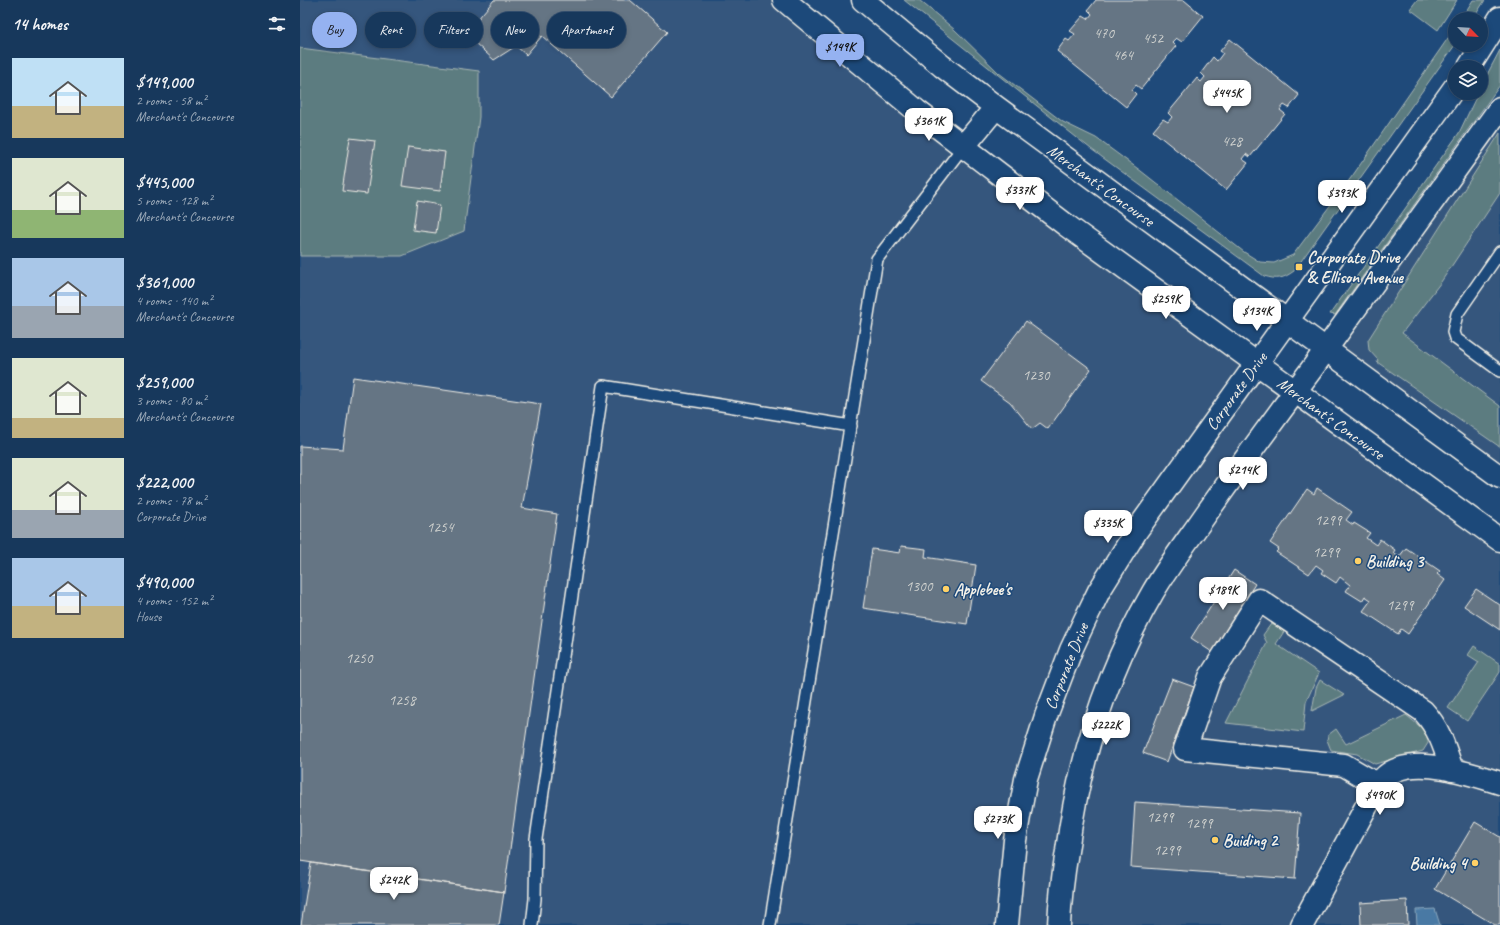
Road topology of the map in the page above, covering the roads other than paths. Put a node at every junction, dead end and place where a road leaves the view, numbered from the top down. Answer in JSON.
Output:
{"nodes":[{"id":1,"x":784,"y":0,"type":"edge"},
{"id":2,"x":863,"y":0,"type":"edge"},
{"id":3,"x":1500,"y":18,"type":"edge"},
{"id":4,"x":1473,"y":60,"type":"edge"},
{"id":5,"x":1448,"y":97,"type":"edge"},
{"id":6,"x":996,"y":107,"type":"junction"},
{"id":7,"x":1500,"y":108,"type":"edge"},
{"id":8,"x":963,"y":147,"type":"junction"},
{"id":9,"x":1500,"y":252,"type":"edge"},
{"id":10,"x":1286,"y":320,"type":"junction"},
{"id":11,"x":1325,"y":349,"type":"junction"},
{"id":12,"x":1256,"y":364,"type":"junction"},
{"id":13,"x":1500,"y":371,"type":"edge"},
{"id":14,"x":1295,"y":391,"type":"junction"},
{"id":15,"x":851,"y":426,"type":"junction"},
{"id":16,"x":1500,"y":477,"type":"edge"},
{"id":17,"x":1500,"y":540,"type":"edge"},
{"id":18,"x":1452,"y":770,"type":"junction"},
{"id":19,"x":1500,"y":783,"type":"edge"},
{"id":20,"x":1378,"y":785,"type":"junction"},
{"id":21,"x":532,"y":925,"type":"edge"},
{"id":22,"x":770,"y":925,"type":"edge"},
{"id":23,"x":1007,"y":925,"type":"edge"},
{"id":24,"x":1059,"y":925,"type":"edge"},
{"id":25,"x":1302,"y":925,"type":"edge"}],
"edges":[{"from":1,"to":8,"type":"street","name":"Merchant's Concourse"},
{"from":2,"to":6,"type":"street","name":"Merchant's Concourse"},
{"from":3,"to":4,"type":"street"},
{"from":5,"to":10,"type":"street","name":"Corporate Drive"},
{"from":6,"to":8,"type":"street"},
{"from":6,"to":10,"type":"street","name":"Merchant's Concourse"},
{"from":7,"to":11,"type":"street"},
{"from":8,"to":12,"type":"street","name":"Merchant's Concourse"},
{"from":8,"to":15,"type":"lane"},
{"from":9,"to":13,"type":"lane"},
{"from":10,"to":11,"type":"street","name":"Merchant's Concourse"},
{"from":10,"to":12,"type":"street","name":"Corporate Drive"},
{"from":11,"to":14,"type":"street"},
{"from":11,"to":16,"type":"street","name":"Merchant's Concourse"},
{"from":12,"to":14,"type":"street","name":"Merchant's Concourse"},
{"from":12,"to":23,"type":"street","name":"Corporate Drive"},
{"from":14,"to":17,"type":"street","name":"Merchant's Concourse"},
{"from":14,"to":24,"type":"street"},
{"from":15,"to":21,"type":"lane"},
{"from":15,"to":22,"type":"lane"},
{"from":18,"to":19,"type":"street"},
{"from":18,"to":20,"type":"street"},
{"from":18,"to":20,"type":"street"},
{"from":20,"to":25,"type":"street"}]}
